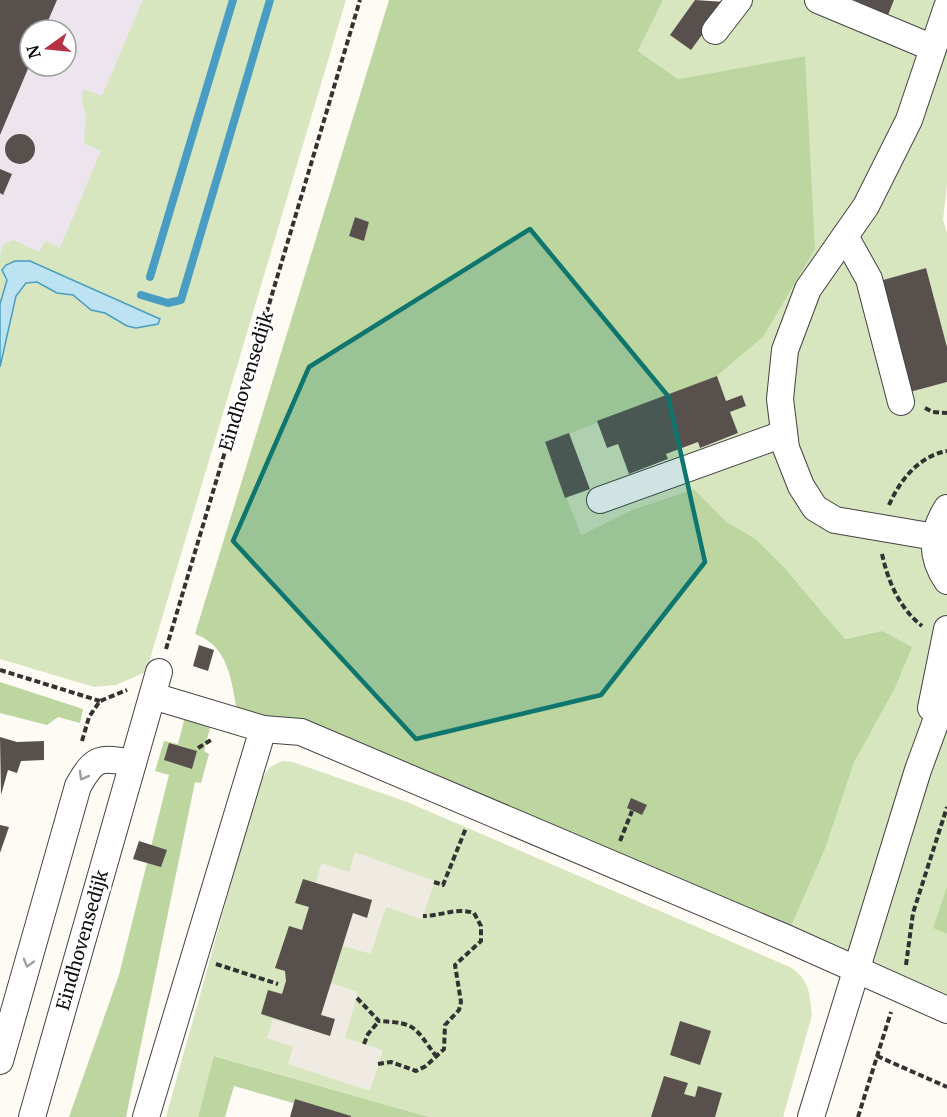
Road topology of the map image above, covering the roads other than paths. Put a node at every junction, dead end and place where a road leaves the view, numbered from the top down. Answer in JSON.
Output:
{"nodes":[{"id":1,"x":739,"y":0,"type":"edge"},
{"id":2,"x":818,"y":0,"type":"edge"},
{"id":3,"x":947,"y":7,"type":"edge"},
{"id":4,"x":715,"y":32,"type":"dead end"},
{"id":5,"x":933,"y":48,"type":"junction"},
{"id":6,"x":845,"y":236,"type":"junction"},
{"id":7,"x":902,"y":402,"type":"dead end"},
{"id":8,"x":783,"y":434,"type":"junction"},
{"id":9,"x":600,"y":500,"type":"dead end"},
{"id":10,"x":947,"y":508,"type":"edge"},
{"id":11,"x":935,"y":537,"type":"junction"},
{"id":12,"x":947,"y":581,"type":"edge"},
{"id":13,"x":947,"y":629,"type":"edge"},
{"id":14,"x":159,"y":672,"type":"road end"},
{"id":15,"x":947,"y":692,"type":"edge"},
{"id":16,"x":153,"y":696,"type":"junction"},
{"id":17,"x":263,"y":729,"type":"junction"},
{"id":18,"x":133,"y":763,"type":"junction"},
{"id":19,"x":918,"y":770,"type":"junction"},
{"id":20,"x":856,"y":971,"type":"junction"},
{"id":21,"x":947,"y":1010,"type":"edge"},
{"id":22,"x":0,"y":1061,"type":"edge"},
{"id":23,"x":32,"y":1117,"type":"edge"},
{"id":24,"x":146,"y":1117,"type":"edge"},
{"id":25,"x":811,"y":1117,"type":"edge"}],
"edges":[{"from":1,"to":4,"type":"street"},
{"from":2,"to":5,"type":"street"},
{"from":3,"to":5,"type":"street"},
{"from":5,"to":6,"type":"street"},
{"from":6,"to":7,"type":"street"},
{"from":6,"to":8,"type":"street"},
{"from":8,"to":9,"type":"street"},
{"from":8,"to":11,"type":"street"},
{"from":10,"to":11,"type":"street"},
{"from":11,"to":12,"type":"street"},
{"from":13,"to":19,"type":"street"},
{"from":14,"to":16,"type":"street","name":"Eindhovensedijk"},
{"from":15,"to":19,"type":"street"},
{"from":16,"to":17,"type":"street"},
{"from":16,"to":18,"type":"street","name":"Eindhovensedijk"},
{"from":17,"to":20,"type":"street"},
{"from":17,"to":24,"type":"street"},
{"from":18,"to":22,"type":"street","one_way":true},
{"from":18,"to":23,"type":"street","name":"Eindhovensedijk"},
{"from":19,"to":20,"type":"street"},
{"from":20,"to":21,"type":"street"},
{"from":20,"to":25,"type":"street"}]}
